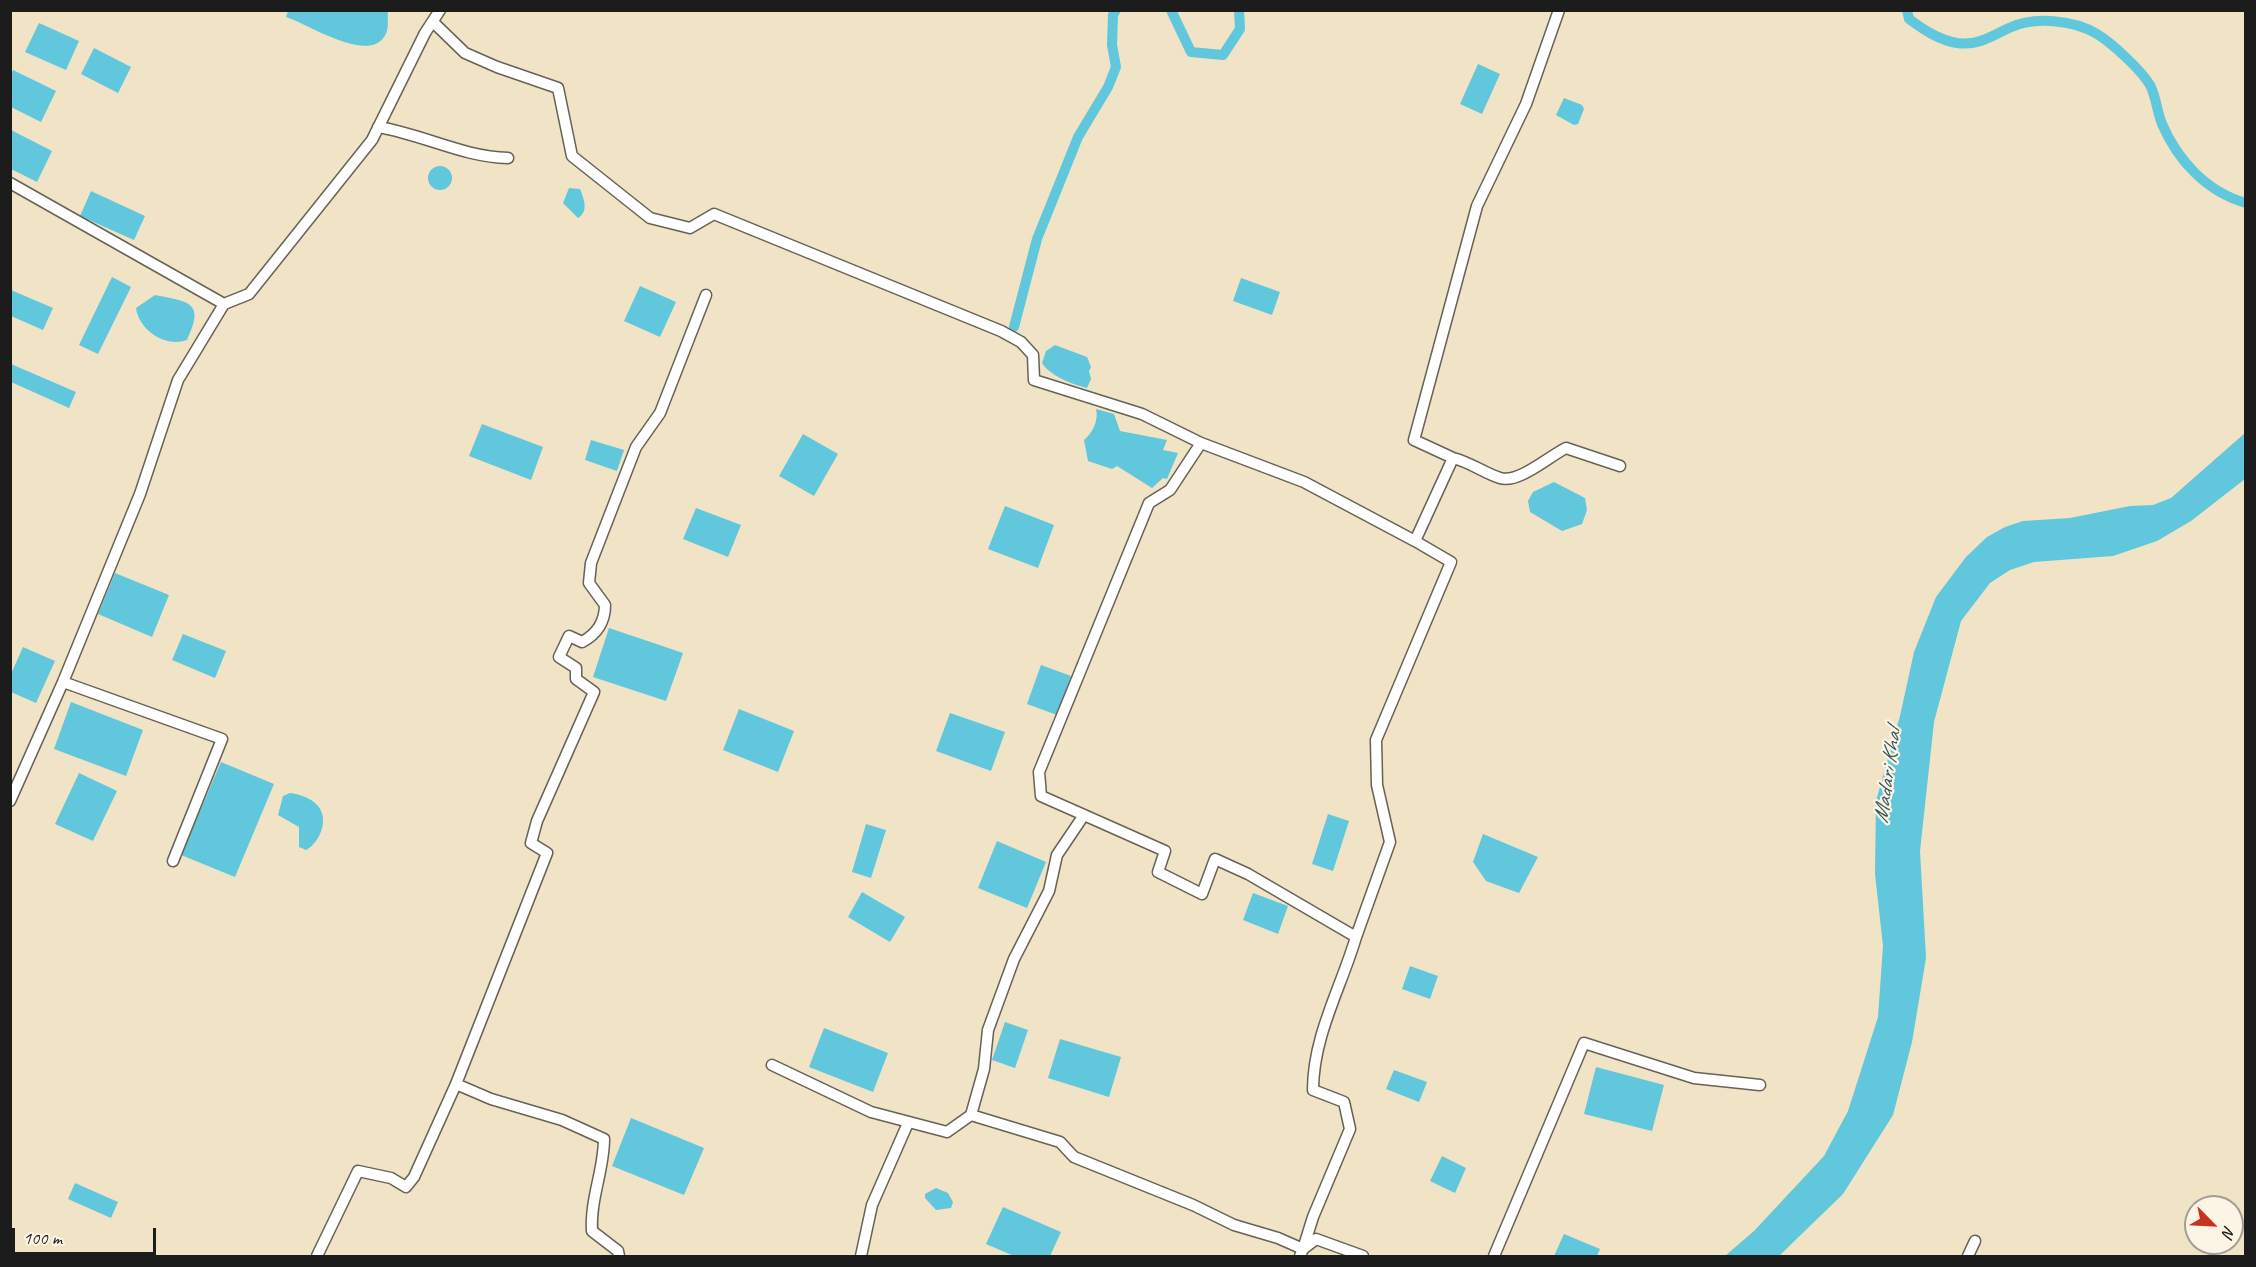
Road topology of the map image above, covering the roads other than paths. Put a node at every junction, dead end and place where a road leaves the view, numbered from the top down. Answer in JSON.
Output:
{"nodes":[{"id":1,"x":1559,"y":10,"type":"edge"},
{"id":2,"x":439,"y":11,"type":"edge"},
{"id":3,"x":433,"y":22,"type":"junction"},
{"id":4,"x":378,"y":127,"type":"junction"},
{"id":5,"x":508,"y":158,"type":"dead end"},
{"id":6,"x":10,"y":183,"type":"edge"},
{"id":7,"x":706,"y":295,"type":"dead end"},
{"id":8,"x":224,"y":304,"type":"junction"},
{"id":9,"x":1200,"y":443,"type":"junction"},
{"id":10,"x":1453,"y":458,"type":"junction"},
{"id":11,"x":1620,"y":466,"type":"dead end"},
{"id":12,"x":1415,"y":541,"type":"junction"},
{"id":13,"x":63,"y":682,"type":"junction"},
{"id":14,"x":10,"y":801,"type":"edge"},
{"id":15,"x":1084,"y":815,"type":"junction"},
{"id":16,"x":172,"y":861,"type":"dead end"},
{"id":17,"x":1356,"y":937,"type":"junction"},
{"id":18,"x":772,"y":1065,"type":"dead end"},
{"id":19,"x":456,"y":1084,"type":"junction"},
{"id":20,"x":1760,"y":1085,"type":"dead end"},
{"id":21,"x":971,"y":1115,"type":"junction"},
{"id":22,"x":908,"y":1123,"type":"junction"},
{"id":23,"x":1975,"y":1241,"type":"dead end"},
{"id":24,"x":1301,"y":1253,"type":"edge"},
{"id":25,"x":317,"y":1257,"type":"edge"},
{"id":26,"x":619,"y":1257,"type":"edge"},
{"id":27,"x":861,"y":1257,"type":"edge"},
{"id":28,"x":1363,"y":1257,"type":"edge"},
{"id":29,"x":1494,"y":1257,"type":"edge"},
{"id":30,"x":1968,"y":1257,"type":"edge"}],
"edges":[{"from":1,"to":10,"type":"street"},
{"from":2,"to":3,"type":"street"},
{"from":3,"to":4,"type":"street"},
{"from":3,"to":9,"type":"street"},
{"from":4,"to":5,"type":"street"},
{"from":4,"to":8,"type":"street"},
{"from":6,"to":8,"type":"street"},
{"from":7,"to":19,"type":"street"},
{"from":8,"to":13,"type":"street"},
{"from":9,"to":12,"type":"street"},
{"from":9,"to":15,"type":"street"},
{"from":10,"to":11,"type":"street"},
{"from":10,"to":12,"type":"street"},
{"from":12,"to":17,"type":"street"},
{"from":13,"to":14,"type":"street"},
{"from":13,"to":16,"type":"street"},
{"from":15,"to":17,"type":"street"},
{"from":15,"to":21,"type":"street"},
{"from":17,"to":24,"type":"street"},
{"from":18,"to":22,"type":"street"},
{"from":19,"to":25,"type":"street"},
{"from":19,"to":26,"type":"street"},
{"from":20,"to":29,"type":"street"},
{"from":21,"to":22,"type":"street"},
{"from":21,"to":24,"type":"street"},
{"from":22,"to":27,"type":"street"},
{"from":23,"to":30,"type":"street"},
{"from":24,"to":28,"type":"street"}]}
